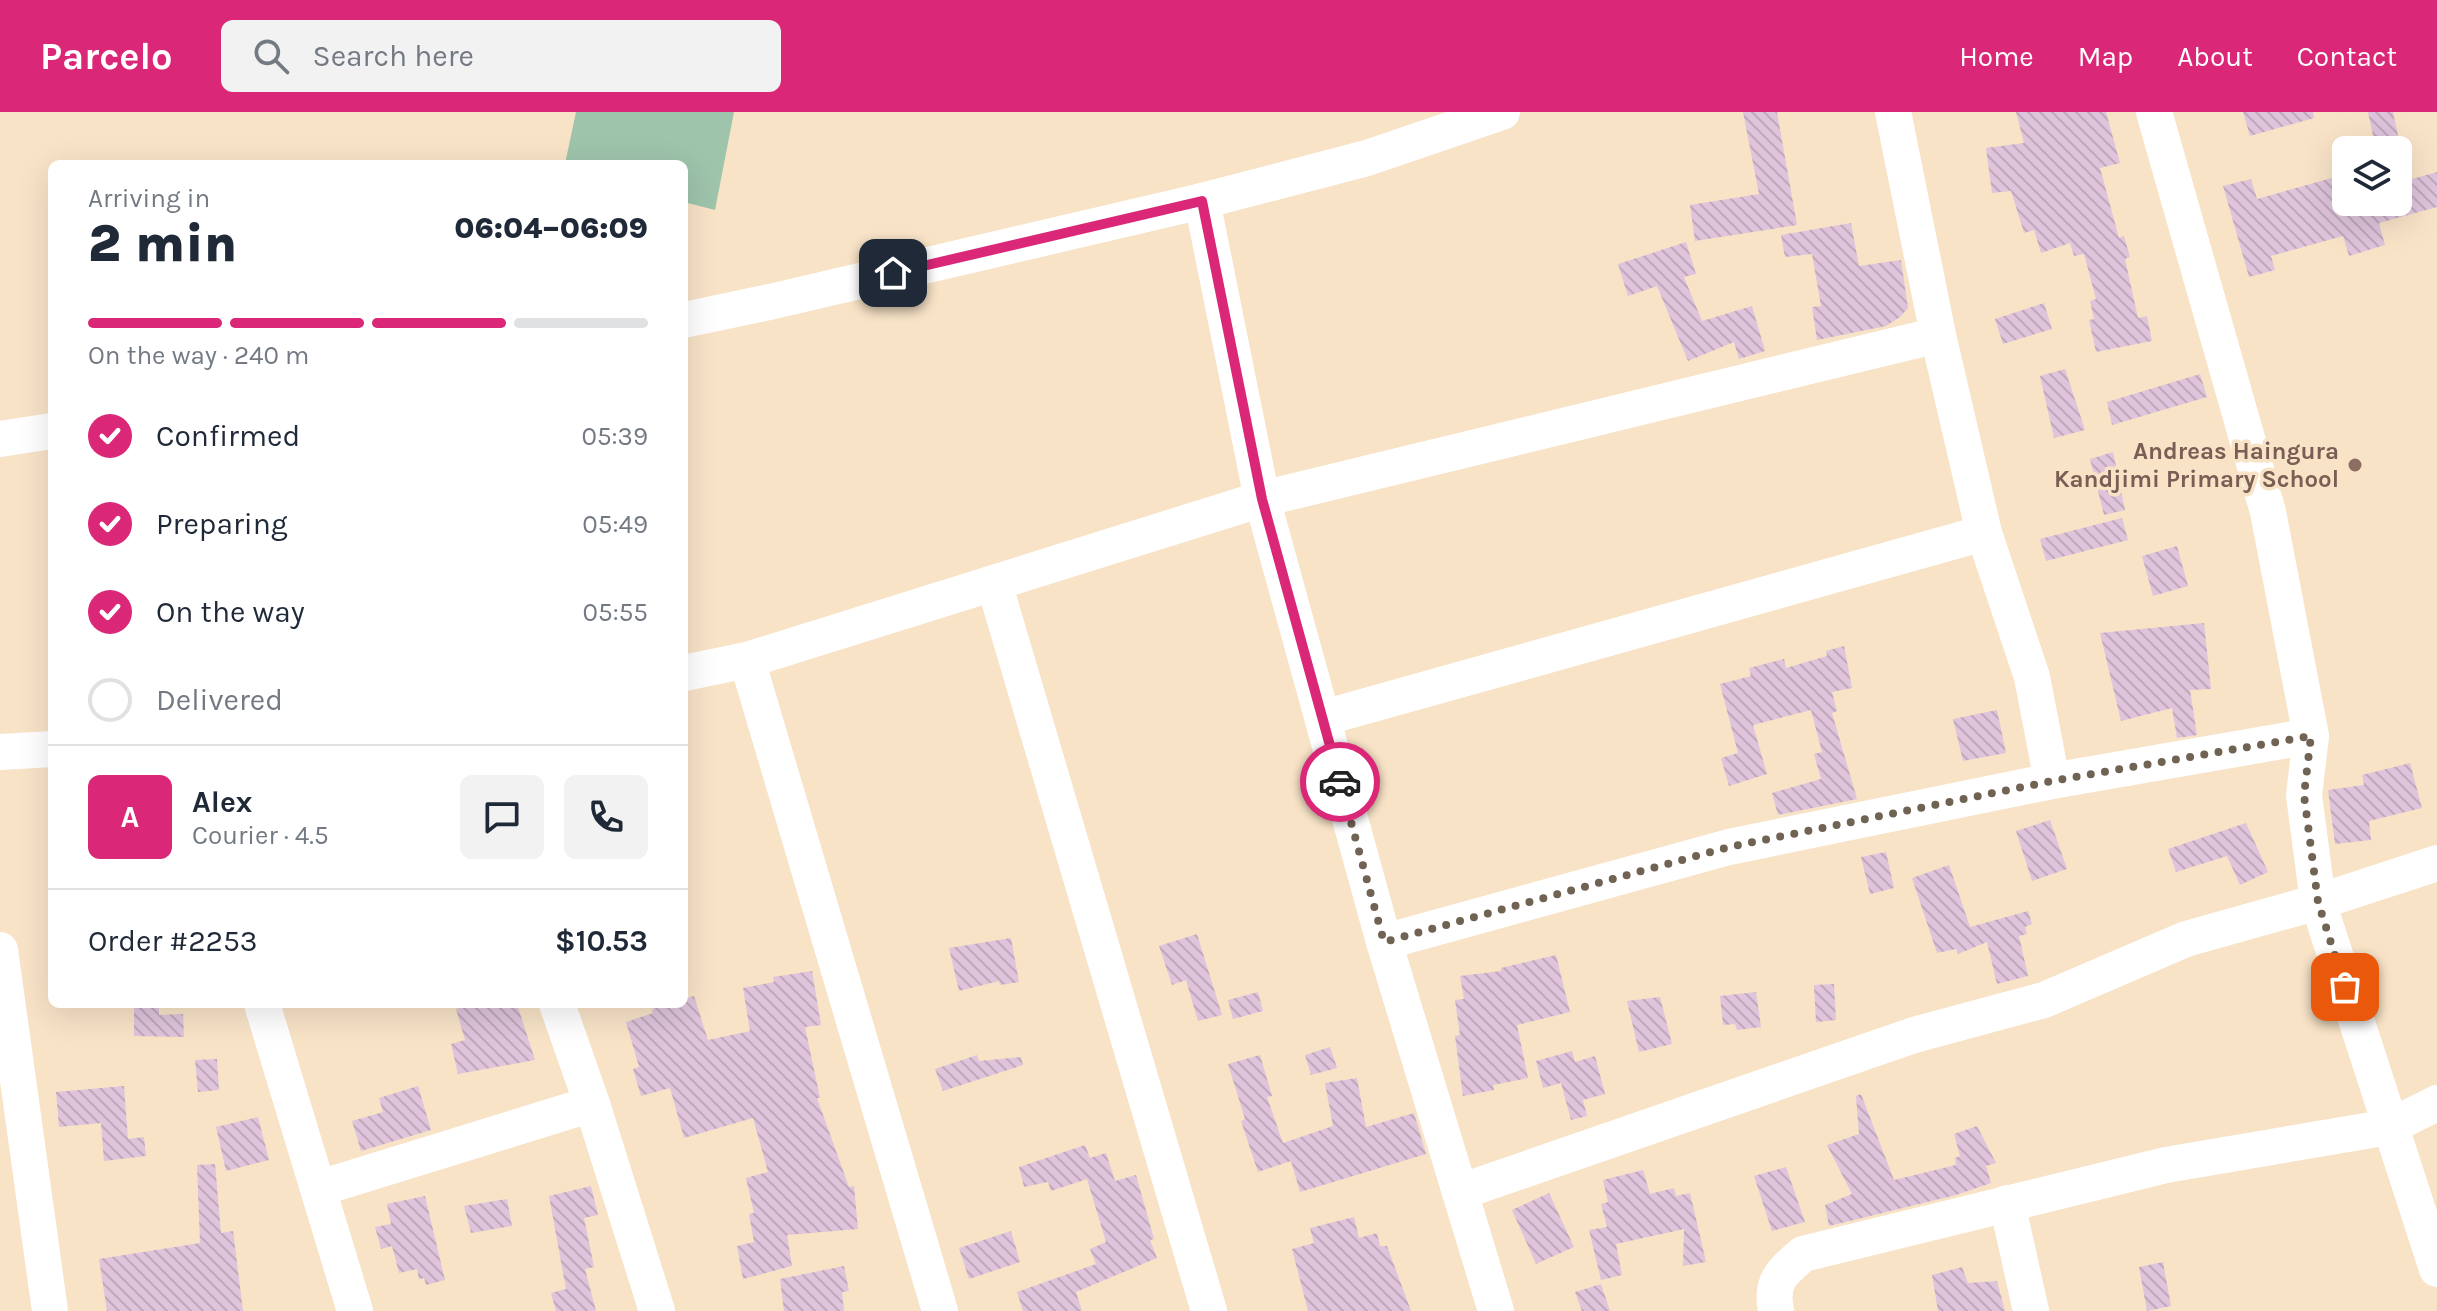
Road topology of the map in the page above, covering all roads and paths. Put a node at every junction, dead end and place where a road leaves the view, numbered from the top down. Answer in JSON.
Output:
{"nodes":[{"id":1,"x":1502,"y":112,"type":"edge"},
{"id":2,"x":1893,"y":112,"type":"edge"},
{"id":3,"x":2154,"y":112,"type":"edge"},
{"id":4,"x":1202,"y":201,"type":"junction"},
{"id":5,"x":688,"y":319,"type":"edge"},
{"id":6,"x":1938,"y":335,"type":"junction"},
{"id":7,"x":48,"y":432,"type":"edge"},
{"id":8,"x":0,"y":439,"type":"edge"},
{"id":9,"x":1262,"y":499,"type":"junction"},
{"id":10,"x":1984,"y":533,"type":"junction"},
{"id":11,"x":994,"y":583,"type":"junction"},
{"id":12,"x":747,"y":660,"type":"junction"},
{"id":13,"x":688,"y":672,"type":"edge"},
{"id":14,"x":1323,"y":718,"type":"junction"},
{"id":15,"x":2311,"y":736,"type":"junction"},
{"id":16,"x":48,"y":749,"type":"edge"},
{"id":17,"x":0,"y":752,"type":"edge"},
{"id":18,"x":2052,"y":781,"type":"junction"},
{"id":19,"x":2437,"y":863,"type":"edge"},
{"id":20,"x":2318,"y":902,"type":"junction"},
{"id":21,"x":1384,"y":942,"type":"junction"},
{"id":22,"x":0,"y":950,"type":"edge"},
{"id":23,"x":263,"y":1008,"type":"edge"},
{"id":24,"x":558,"y":1008,"type":"edge"},
{"id":25,"x":2437,"y":1103,"type":"edge"},
{"id":26,"x":592,"y":1104,"type":"junction"},
{"id":27,"x":2389,"y":1127,"type":"junction"},
{"id":28,"x":320,"y":1188,"type":"junction"},
{"id":29,"x":1460,"y":1192,"type":"junction"},
{"id":30,"x":2007,"y":1203,"type":"junction"},
{"id":31,"x":2437,"y":1269,"type":"edge"},
{"id":32,"x":50,"y":1311,"type":"edge"},
{"id":33,"x":355,"y":1311,"type":"edge"},
{"id":34,"x":657,"y":1311,"type":"edge"},
{"id":35,"x":940,"y":1311,"type":"edge"},
{"id":36,"x":1209,"y":1311,"type":"edge"},
{"id":37,"x":1496,"y":1311,"type":"edge"},
{"id":38,"x":1776,"y":1311,"type":"edge"},
{"id":39,"x":2031,"y":1311,"type":"edge"}],
"edges":[{"from":1,"to":4,"type":"street"},
{"from":2,"to":6,"type":"street"},
{"from":3,"to":15,"type":"street"},
{"from":4,"to":5,"type":"street"},
{"from":4,"to":9,"type":"street"},
{"from":6,"to":9,"type":"street"},
{"from":6,"to":10,"type":"street"},
{"from":7,"to":8,"type":"street"},
{"from":9,"to":11,"type":"street"},
{"from":9,"to":14,"type":"street"},
{"from":10,"to":14,"type":"street"},
{"from":10,"to":18,"type":"street"},
{"from":11,"to":12,"type":"street"},
{"from":11,"to":36,"type":"street"},
{"from":12,"to":13,"type":"street"},
{"from":12,"to":35,"type":"street"},
{"from":14,"to":21,"type":"street"},
{"from":15,"to":18,"type":"street"},
{"from":15,"to":20,"type":"street"},
{"from":16,"to":17,"type":"street"},
{"from":18,"to":21,"type":"street"},
{"from":19,"to":20,"type":"street"},
{"from":20,"to":27,"type":"street"},
{"from":20,"to":29,"type":"street"},
{"from":21,"to":29,"type":"street"},
{"from":22,"to":32,"type":"street"},
{"from":23,"to":28,"type":"street"},
{"from":24,"to":26,"type":"street"},
{"from":25,"to":27,"type":"street"},
{"from":26,"to":28,"type":"street"},
{"from":26,"to":34,"type":"street"},
{"from":27,"to":30,"type":"street"},
{"from":27,"to":31,"type":"street"},
{"from":28,"to":33,"type":"street"},
{"from":29,"to":37,"type":"street"},
{"from":30,"to":38,"type":"street"},
{"from":30,"to":39,"type":"street"}]}
